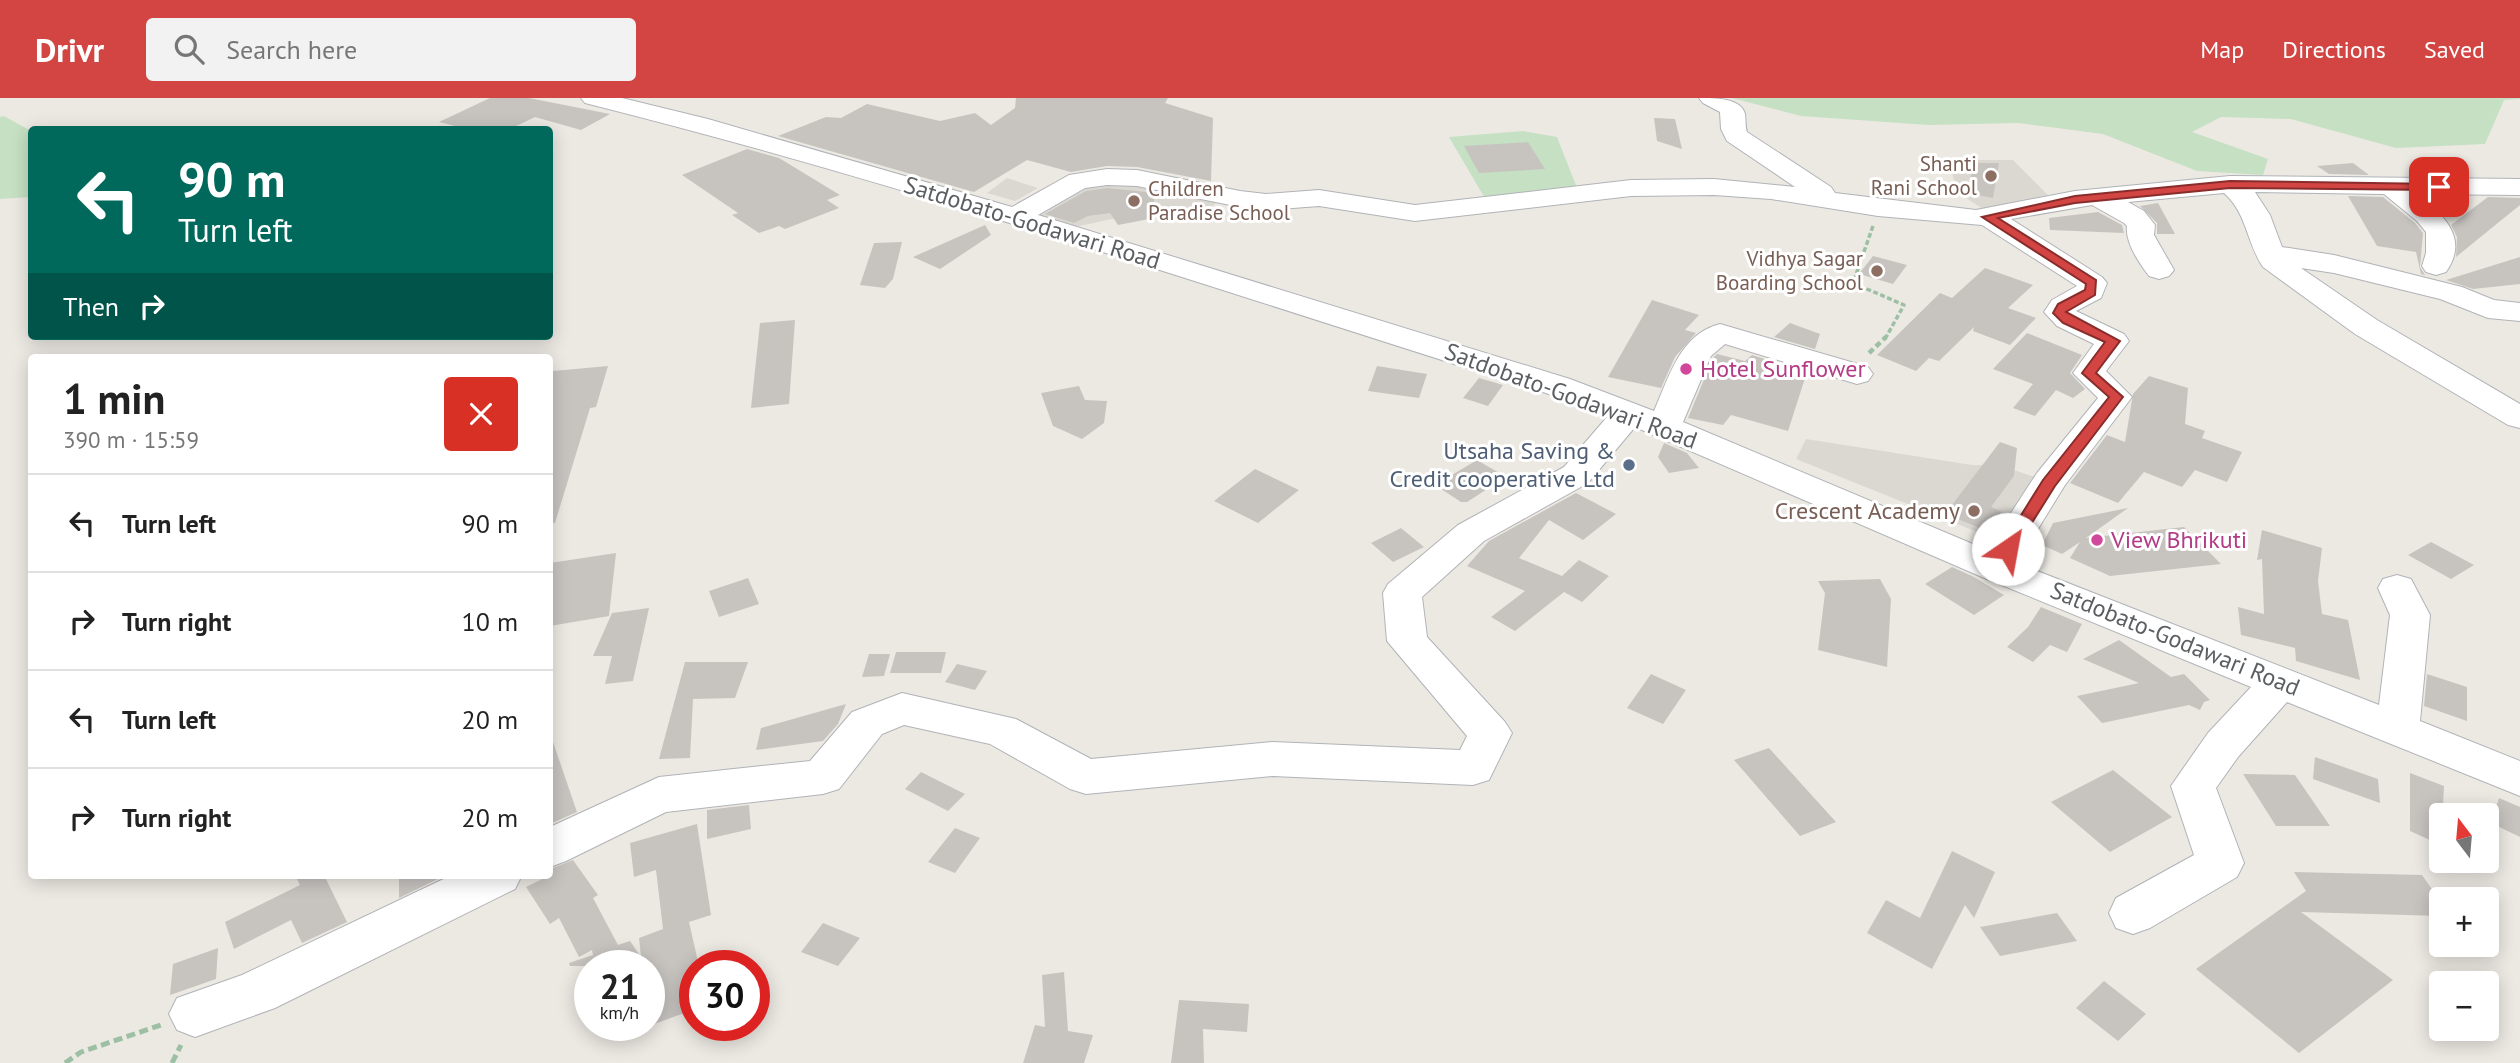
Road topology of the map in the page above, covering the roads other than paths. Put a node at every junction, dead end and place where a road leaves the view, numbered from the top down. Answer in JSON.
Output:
{"nodes":[{"id":1,"x":593,"y":98,"type":"edge"},
{"id":2,"x":1711,"y":98,"type":"edge"},
{"id":3,"x":2230,"y":184,"type":"junction"},
{"id":4,"x":2392,"y":187,"type":"junction"},
{"id":5,"x":2520,"y":187,"type":"edge"},
{"id":6,"x":2095,"y":197,"type":"junction"},
{"id":7,"x":1833,"y":200,"type":"junction"},
{"id":8,"x":1015,"y":217,"type":"junction"},
{"id":9,"x":1988,"y":217,"type":"junction"},
{"id":10,"x":2269,"y":254,"type":"junction"},
{"id":11,"x":2436,"y":266,"type":"dead end"},
{"id":12,"x":2159,"y":270,"type":"dead end"},
{"id":13,"x":2520,"y":312,"type":"edge"},
{"id":14,"x":1857,"y":374,"type":"road end"},
{"id":15,"x":2520,"y":418,"type":"edge"},
{"id":16,"x":1647,"y":419,"type":"junction"},
{"id":17,"x":1995,"y":568,"type":"junction"},
{"id":18,"x":2397,"y":588,"type":"dead end"},
{"id":19,"x":2282,"y":681,"type":"junction"},
{"id":20,"x":2398,"y":729,"type":"junction"},
{"id":21,"x":2520,"y":779,"type":"edge"},
{"id":22,"x":553,"y":847,"type":"edge"},
{"id":23,"x":490,"y":879,"type":"edge"},
{"id":24,"x":2133,"y":913,"type":"dead end"},
{"id":25,"x":195,"y":1014,"type":"road end"}],
"edges":[{"from":1,"to":8,"type":"street","name":"Satdobato-Godawari Road"},
{"from":2,"to":7,"type":"street"},
{"from":3,"to":4,"type":"street"},
{"from":3,"to":6,"type":"street"},
{"from":3,"to":10,"type":"street"},
{"from":4,"to":5,"type":"street"},
{"from":4,"to":11,"type":"street"},
{"from":6,"to":9,"type":"street"},
{"from":6,"to":12,"type":"street"},
{"from":7,"to":8,"type":"street"},
{"from":7,"to":9,"type":"street"},
{"from":8,"to":16,"type":"street","name":"Satdobato-Godawari Road"},
{"from":9,"to":17,"type":"street"},
{"from":10,"to":13,"type":"street"},
{"from":10,"to":15,"type":"street"},
{"from":14,"to":16,"type":"street"},
{"from":16,"to":17,"type":"street","name":"Satdobato-Godawari Road"},
{"from":16,"to":22,"type":"street"},
{"from":17,"to":19,"type":"street","name":"Satdobato-Godawari Road"},
{"from":18,"to":20,"type":"street"},
{"from":19,"to":20,"type":"street","name":"Satdobato-Godawari Road"},
{"from":19,"to":24,"type":"street"},
{"from":20,"to":21,"type":"street","name":"Satdobato-Godawari Road"},
{"from":23,"to":25,"type":"street"}]}
